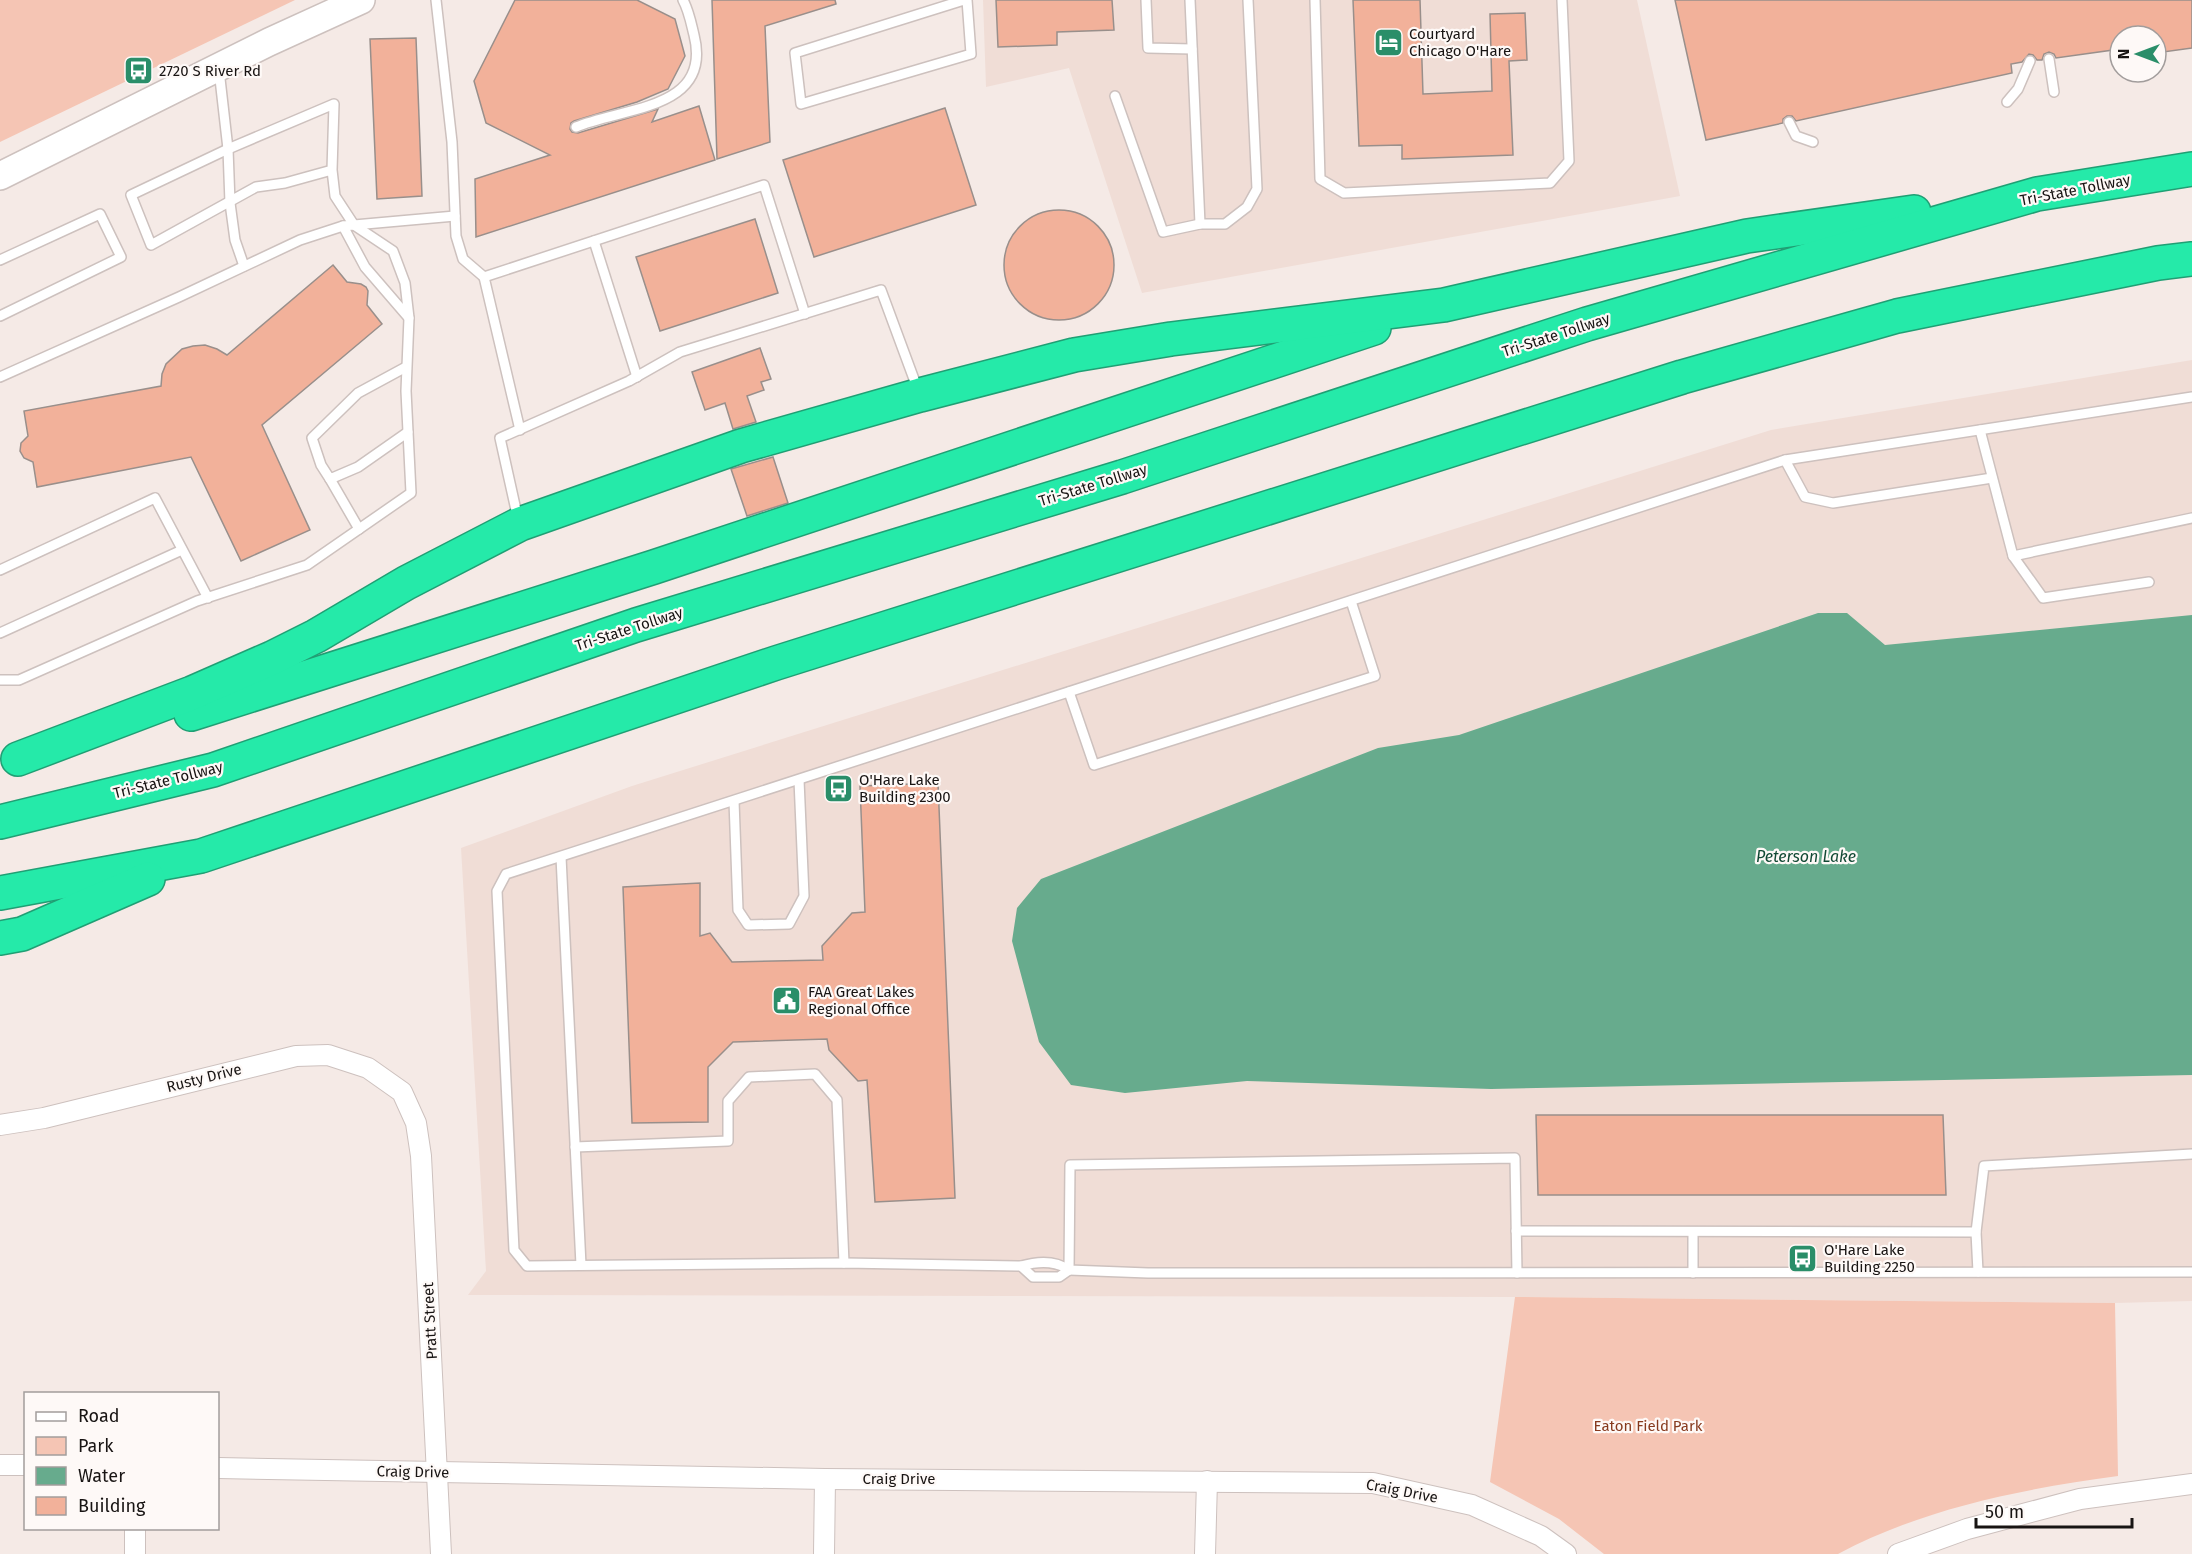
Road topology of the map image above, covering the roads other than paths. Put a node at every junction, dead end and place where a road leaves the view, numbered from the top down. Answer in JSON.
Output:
{"nodes":[{"id":1,"x":361,"y":0,"type":"edge"},
{"id":2,"x":436,"y":0,"type":"edge"},
{"id":3,"x":682,"y":0,"type":"edge"},
{"id":4,"x":965,"y":0,"type":"edge"},
{"id":5,"x":1146,"y":0,"type":"edge"},
{"id":6,"x":1190,"y":0,"type":"edge"},
{"id":7,"x":1248,"y":0,"type":"edge"},
{"id":8,"x":1316,"y":0,"type":"edge"},
{"id":9,"x":1562,"y":0,"type":"edge"},
{"id":10,"x":1192,"y":49,"type":"junction"},
{"id":11,"x":2049,"y":59,"type":"dead end"},
{"id":12,"x":2030,"y":61,"type":"dead end"},
{"id":13,"x":218,"y":67,"type":"junction"},
{"id":14,"x":2054,"y":92,"type":"dead end"},
{"id":15,"x":1115,"y":96,"type":"dead end"},
{"id":16,"x":2007,"y":102,"type":"dead end"},
{"id":17,"x":1789,"y":122,"type":"dead end"},
{"id":18,"x":576,"y":128,"type":"dead end"},
{"id":19,"x":1813,"y":142,"type":"dead end"},
{"id":20,"x":228,"y":149,"type":"junction"},
{"id":21,"x":2192,"y":169,"type":"edge"},
{"id":22,"x":332,"y":170,"type":"junction"},
{"id":23,"x":0,"y":176,"type":"edge"},
{"id":24,"x":2037,"y":194,"type":"junction"},
{"id":25,"x":230,"y":203,"type":"junction"},
{"id":26,"x":455,"y":216,"type":"junction"},
{"id":27,"x":1200,"y":224,"type":"junction"},
{"id":28,"x":354,"y":225,"type":"junction"},
{"id":29,"x":343,"y":226,"type":"junction"},
{"id":30,"x":594,"y":241,"type":"junction"},
{"id":31,"x":2192,"y":259,"type":"edge"},
{"id":32,"x":0,"y":260,"type":"edge"},
{"id":33,"x":244,"y":266,"type":"junction"},
{"id":34,"x":484,"y":277,"type":"junction"},
{"id":35,"x":1444,"y":305,"type":"junction"},
{"id":36,"x":805,"y":314,"type":"junction"},
{"id":37,"x":0,"y":316,"type":"edge"},
{"id":38,"x":409,"y":318,"type":"junction"},
{"id":39,"x":406,"y":367,"type":"junction"},
{"id":40,"x":0,"y":377,"type":"edge"},
{"id":41,"x":637,"y":377,"type":"junction"},
{"id":42,"x":920,"y":395,"type":"junction"},
{"id":43,"x":2192,"y":397,"type":"edge"},
{"id":44,"x":520,"y":430,"type":"junction"},
{"id":45,"x":1980,"y":430,"type":"junction"},
{"id":46,"x":408,"y":432,"type":"junction"},
{"id":47,"x":1785,"y":460,"type":"junction"},
{"id":48,"x":1992,"y":478,"type":"junction"},
{"id":49,"x":330,"y":479,"type":"junction"},
{"id":50,"x":2192,"y":518,"type":"edge"},
{"id":51,"x":520,"y":524,"type":"junction"},
{"id":52,"x":358,"y":529,"type":"junction"},
{"id":53,"x":182,"y":550,"type":"junction"},
{"id":54,"x":2013,"y":556,"type":"junction"},
{"id":55,"x":0,"y":570,"type":"edge"},
{"id":56,"x":2149,"y":582,"type":"dead end"},
{"id":57,"x":208,"y":598,"type":"junction"},
{"id":58,"x":1351,"y":601,"type":"junction"},
{"id":59,"x":0,"y":633,"type":"edge"},
{"id":60,"x":0,"y":680,"type":"edge"},
{"id":61,"x":1069,"y":692,"type":"junction"},
{"id":62,"x":9,"y":761,"type":"edge"},
{"id":63,"x":799,"y":780,"type":"junction"},
{"id":64,"x":734,"y":801,"type":"junction"},
{"id":65,"x":0,"y":822,"type":"edge"},
{"id":66,"x":201,"y":856,"type":"junction"},
{"id":67,"x":561,"y":857,"type":"junction"},
{"id":68,"x":0,"y":893,"type":"edge"},
{"id":69,"x":0,"y":938,"type":"edge"},
{"id":70,"x":402,"y":1092,"type":"joint"},
{"id":71,"x":0,"y":1125,"type":"edge"},
{"id":72,"x":575,"y":1147,"type":"junction"},
{"id":73,"x":2192,"y":1154,"type":"edge"},
{"id":74,"x":1516,"y":1232,"type":"junction"},
{"id":75,"x":1693,"y":1232,"type":"junction"},
{"id":76,"x":1976,"y":1232,"type":"junction"},
{"id":77,"x":844,"y":1263,"type":"junction"},
{"id":78,"x":581,"y":1265,"type":"junction"},
{"id":79,"x":1021,"y":1266,"type":"junction"},
{"id":80,"x":1070,"y":1270,"type":"junction"},
{"id":81,"x":1978,"y":1272,"type":"junction"},
{"id":82,"x":2192,"y":1272,"type":"edge"},
{"id":83,"x":1517,"y":1273,"type":"junction"},
{"id":84,"x":1693,"y":1273,"type":"junction"},
{"id":85,"x":0,"y":1465,"type":"edge"},
{"id":86,"x":24,"y":1465,"type":"edge"},
{"id":87,"x":219,"y":1468,"type":"edge"},
{"id":88,"x":438,"y":1472,"type":"junction"},
{"id":89,"x":825,"y":1479,"type":"junction"},
{"id":90,"x":1207,"y":1481,"type":"junction"},
{"id":91,"x":2192,"y":1484,"type":"edge"},
{"id":92,"x":135,"y":1530,"type":"edge"},
{"id":93,"x":135,"y":1554,"type":"edge"},
{"id":94,"x":441,"y":1554,"type":"edge"},
{"id":95,"x":824,"y":1554,"type":"edge"},
{"id":96,"x":1205,"y":1554,"type":"edge"},
{"id":97,"x":1566,"y":1554,"type":"edge"},
{"id":98,"x":1898,"y":1554,"type":"edge"}],
"edges":[{"from":1,"to":13,"type":"main road"},
{"from":2,"to":26,"type":"lane"},
{"from":3,"to":18,"type":"lane"},
{"from":4,"to":4,"type":"lane"},
{"from":5,"to":10,"type":"lane"},
{"from":6,"to":10,"type":"lane"},
{"from":7,"to":27,"type":"lane"},
{"from":8,"to":9,"type":"lane"},
{"from":10,"to":27,"type":"lane"},
{"from":11,"to":14,"type":"lane"},
{"from":12,"to":16,"type":"lane"},
{"from":13,"to":20,"type":"lane"},
{"from":13,"to":23,"type":"main road"},
{"from":15,"to":27,"type":"lane"},
{"from":17,"to":19,"type":"lane"},
{"from":20,"to":22,"type":"lane"},
{"from":20,"to":25,"type":"lane"},
{"from":20,"to":25,"type":"lane"},
{"from":21,"to":24,"type":"highway","name":"Tri-State Tollway"},
{"from":22,"to":25,"type":"lane"},
{"from":22,"to":28,"type":"lane"},
{"from":24,"to":35,"type":"highway"},
{"from":24,"to":65,"type":"highway","name":"Tri-State Tollway"},
{"from":25,"to":33,"type":"lane"},
{"from":26,"to":28,"type":"lane"},
{"from":26,"to":34,"type":"lane"},
{"from":28,"to":29,"type":"lane"},
{"from":28,"to":38,"type":"lane"},
{"from":29,"to":33,"type":"lane"},
{"from":29,"to":38,"type":"lane"},
{"from":30,"to":34,"type":"lane"},
{"from":30,"to":36,"type":"lane"},
{"from":30,"to":41,"type":"lane"},
{"from":31,"to":66,"type":"highway"},
{"from":32,"to":37,"type":"lane"},
{"from":33,"to":40,"type":"lane"},
{"from":34,"to":44,"type":"lane"},
{"from":35,"to":42,"type":"highway"},
{"from":35,"to":62,"type":"highway"},
{"from":36,"to":41,"type":"lane"},
{"from":36,"to":42,"type":"lane"},
{"from":38,"to":39,"type":"lane"},
{"from":39,"to":46,"type":"lane"},
{"from":39,"to":49,"type":"lane"},
{"from":41,"to":44,"type":"lane"},
{"from":42,"to":51,"type":"highway"},
{"from":43,"to":45,"type":"lane"},
{"from":44,"to":51,"type":"lane"},
{"from":45,"to":47,"type":"lane"},
{"from":45,"to":48,"type":"lane"},
{"from":46,"to":49,"type":"lane"},
{"from":46,"to":52,"type":"lane"},
{"from":47,"to":48,"type":"lane"},
{"from":47,"to":58,"type":"lane"},
{"from":48,"to":54,"type":"lane"},
{"from":49,"to":52,"type":"lane"},
{"from":50,"to":54,"type":"lane"},
{"from":51,"to":62,"type":"highway"},
{"from":52,"to":57,"type":"lane"},
{"from":53,"to":55,"type":"lane"},
{"from":53,"to":57,"type":"lane"},
{"from":53,"to":59,"type":"lane"},
{"from":54,"to":56,"type":"lane"},
{"from":57,"to":60,"type":"lane"},
{"from":58,"to":61,"type":"lane"},
{"from":58,"to":61,"type":"lane"},
{"from":61,"to":63,"type":"lane"},
{"from":63,"to":64,"type":"lane"},
{"from":63,"to":64,"type":"lane"},
{"from":64,"to":67,"type":"lane"},
{"from":66,"to":68,"type":"highway"},
{"from":66,"to":69,"type":"highway"},
{"from":67,"to":72,"type":"lane"},
{"from":67,"to":78,"type":"lane"},
{"from":70,"to":71,"type":"street","name":"Rusty Drive"},
{"from":70,"to":88,"type":"street","name":"Pratt Street"},
{"from":72,"to":77,"type":"lane"},
{"from":72,"to":78,"type":"lane"},
{"from":73,"to":76,"type":"lane"},
{"from":74,"to":75,"type":"lane"},
{"from":74,"to":80,"type":"lane"},
{"from":74,"to":83,"type":"lane"},
{"from":75,"to":76,"type":"lane"},
{"from":75,"to":84,"type":"lane"},
{"from":76,"to":81,"type":"lane"},
{"from":77,"to":78,"type":"lane"},
{"from":77,"to":79,"type":"lane"},
{"from":79,"to":80,"type":"lane"},
{"from":79,"to":80,"type":"lane"},
{"from":80,"to":83,"type":"lane"},
{"from":81,"to":82,"type":"lane"},
{"from":81,"to":84,"type":"lane"},
{"from":83,"to":84,"type":"lane"},
{"from":85,"to":86,"type":"street"},
{"from":87,"to":88,"type":"street","name":"Craig Drive"},
{"from":88,"to":89,"type":"street","name":"Craig Drive"},
{"from":88,"to":94,"type":"street","name":"Pratt Street"},
{"from":89,"to":90,"type":"street","name":"Craig Drive"},
{"from":89,"to":95,"type":"street"},
{"from":90,"to":96,"type":"street"},
{"from":90,"to":97,"type":"street","name":"Craig Drive"},
{"from":91,"to":98,"type":"street"},
{"from":92,"to":93,"type":"street"}]}
